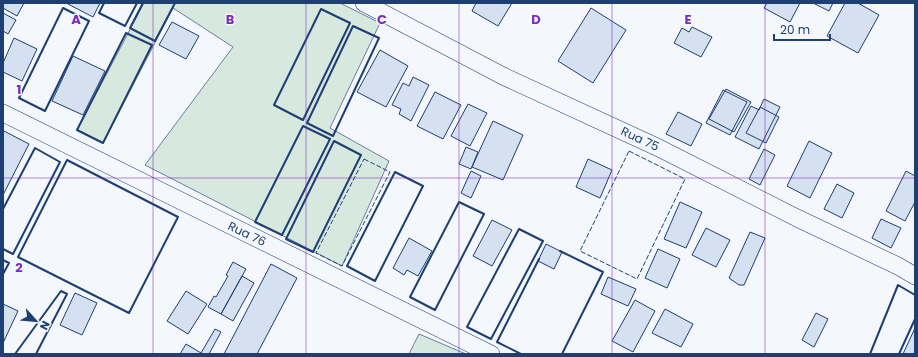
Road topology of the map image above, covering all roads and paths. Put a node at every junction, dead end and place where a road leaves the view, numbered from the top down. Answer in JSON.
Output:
{"nodes":[{"id":1,"x":364,"y":3,"type":"edge"},
{"id":2,"x":3,"y":113,"type":"edge"},
{"id":3,"x":915,"y":276,"type":"edge"},
{"id":4,"x":491,"y":354,"type":"edge"}],
"edges":[{"from":1,"to":3,"type":"street","name":"Rua 75"},
{"from":2,"to":4,"type":"street","name":"Rua 76"}]}
